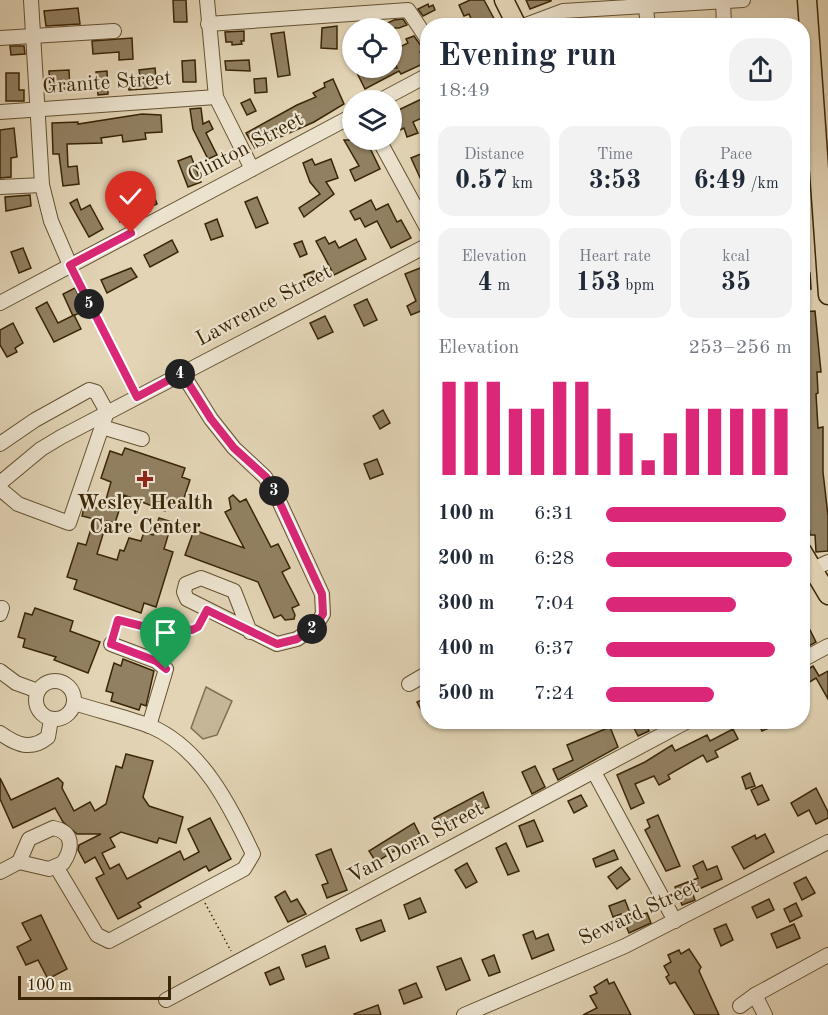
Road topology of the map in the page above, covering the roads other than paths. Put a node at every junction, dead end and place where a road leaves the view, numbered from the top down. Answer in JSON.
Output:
{"nodes":[{"id":1,"x":31,"y":0,"type":"edge"},
{"id":2,"x":207,"y":0,"type":"edge"},
{"id":3,"x":504,"y":0,"type":"edge"},
{"id":4,"x":743,"y":0,"type":"edge"},
{"id":5,"x":807,"y":0,"type":"edge"},
{"id":6,"x":723,"y":1,"type":"edge"},
{"id":7,"x":646,"y":3,"type":"edge"},
{"id":8,"x":562,"y":6,"type":"edge"},
{"id":9,"x":513,"y":18,"type":"edge"},
{"id":10,"x":539,"y":18,"type":"edge"},
{"id":11,"x":647,"y":18,"type":"edge"},
{"id":12,"x":724,"y":18,"type":"edge"},
{"id":13,"x":807,"y":18,"type":"edge"},
{"id":14,"x":208,"y":24,"type":"junction"},
{"id":15,"x":420,"y":28,"type":"edge"},
{"id":16,"x":114,"y":31,"type":"dead end"},
{"id":17,"x":33,"y":36,"type":"junction"},
{"id":18,"x":0,"y":38,"type":"edge"},
{"id":19,"x":420,"y":79,"type":"edge"},
{"id":20,"x":400,"y":90,"type":"edge"},
{"id":21,"x":216,"y":97,"type":"junction"},
{"id":22,"x":37,"y":109,"type":"junction"},
{"id":23,"x":0,"y":112,"type":"edge"},
{"id":24,"x":342,"y":121,"type":"edge"},
{"id":25,"x":810,"y":149,"type":"edge"},
{"id":26,"x":384,"y":150,"type":"edge"},
{"id":27,"x":252,"y":169,"type":"junction"},
{"id":28,"x":823,"y":170,"type":"edge"},
{"id":29,"x":42,"y":185,"type":"junction"},
{"id":30,"x":0,"y":187,"type":"edge"},
{"id":31,"x":420,"y":215,"type":"edge"},
{"id":32,"x":420,"y":248,"type":"edge"},
{"id":33,"x":70,"y":265,"type":"junction"},
{"id":34,"x":828,"y":295,"type":"edge"},
{"id":35,"x":0,"y":303,"type":"edge"},
{"id":36,"x":182,"y":373,"type":"junction"},
{"id":37,"x":107,"y":412,"type":"junction"},
{"id":38,"x":102,"y":427,"type":"junction"},
{"id":39,"x":142,"y":439,"type":"dead end"},
{"id":40,"x":0,"y":444,"type":"edge"},
{"id":41,"x":0,"y":483,"type":"edge"},
{"id":42,"x":0,"y":489,"type":"edge"},
{"id":43,"x":821,"y":566,"type":"edge"},
{"id":44,"x":828,"y":595,"type":"edge"},
{"id":45,"x":250,"y":632,"type":"junction"},
{"id":46,"x":111,"y":644,"type":"road end"},
{"id":47,"x":828,"y":646,"type":"edge"},
{"id":48,"x":810,"y":656,"type":"edge"},
{"id":49,"x":0,"y":671,"type":"edge"},
{"id":50,"x":420,"y":678,"type":"edge"},
{"id":51,"x":409,"y":684,"type":"dead end"},
{"id":52,"x":38,"y":691,"type":"junction"},
{"id":53,"x":74,"y":703,"type":"junction"},
{"id":54,"x":51,"y":719,"type":"junction"},
{"id":55,"x":149,"y":726,"type":"junction"},
{"id":56,"x":673,"y":729,"type":"edge"},
{"id":57,"x":0,"y":733,"type":"edge"},
{"id":58,"x":594,"y":772,"type":"junction"},
{"id":59,"x":828,"y":842,"type":"edge"},
{"id":60,"x":20,"y":862,"type":"junction"},
{"id":61,"x":57,"y":868,"type":"junction"},
{"id":62,"x":0,"y":873,"type":"edge"},
{"id":63,"x":675,"y":921,"type":"junction"},
{"id":64,"x":828,"y":955,"type":"edge"},
{"id":65,"x":755,"y":995,"type":"junction"},
{"id":66,"x":166,"y":1000,"type":"dead end"},
{"id":67,"x":740,"y":1006,"type":"dead end"},
{"id":68,"x":464,"y":1015,"type":"edge"},
{"id":69,"x":765,"y":1015,"type":"edge"}],
"edges":[{"from":1,"to":17,"type":"street"},
{"from":2,"to":14,"type":"street"},
{"from":3,"to":9,"type":"main road"},
{"from":4,"to":6,"type":"street"},
{"from":5,"to":13,"type":"main road"},
{"from":6,"to":7,"type":"street"},
{"from":6,"to":12,"type":"street"},
{"from":7,"to":8,"type":"street"},
{"from":7,"to":11,"type":"street"},
{"from":8,"to":10,"type":"street"},
{"from":14,"to":15,"type":"street"},
{"from":14,"to":21,"type":"street"},
{"from":16,"to":17,"type":"street"},
{"from":17,"to":18,"type":"street"},
{"from":17,"to":22,"type":"street"},
{"from":19,"to":20,"type":"street"},
{"from":21,"to":22,"type":"street","name":"Granite Street"},
{"from":21,"to":27,"type":"street"},
{"from":22,"to":23,"type":"street","name":"Granite Street"},
{"from":22,"to":29,"type":"street"},
{"from":24,"to":27,"type":"street","name":"Clinton Street"},
{"from":25,"to":28,"type":"main road"},
{"from":26,"to":31,"type":"street"},
{"from":27,"to":33,"type":"street","name":"Clinton Street"},
{"from":28,"to":34,"type":"main road"},
{"from":29,"to":30,"type":"street"},
{"from":29,"to":33,"type":"street"},
{"from":32,"to":36,"type":"street","name":"Lawrence Street"},
{"from":33,"to":35,"type":"street","name":"Clinton Street"},
{"from":36,"to":37,"type":"street","name":"Lawrence Street"},
{"from":36,"to":45,"type":"street"},
{"from":37,"to":38,"type":"street"},
{"from":37,"to":40,"type":"street"},
{"from":37,"to":41,"type":"street","name":"Lawrence Street"},
{"from":38,"to":39,"type":"street"},
{"from":38,"to":42,"type":"street"},
{"from":43,"to":44,"type":"main road"},
{"from":45,"to":45,"type":"street"},
{"from":46,"to":55,"type":"street"},
{"from":47,"to":48,"type":"street"},
{"from":49,"to":52,"type":"street"},
{"from":50,"to":51,"type":"street"},
{"from":52,"to":53,"type":"street"},
{"from":52,"to":54,"type":"street"},
{"from":53,"to":54,"type":"street"},
{"from":53,"to":55,"type":"street"},
{"from":54,"to":57,"type":"street"},
{"from":55,"to":61,"type":"street"},
{"from":56,"to":58,"type":"street","name":"Van Dorn Street"},
{"from":58,"to":63,"type":"street"},
{"from":58,"to":66,"type":"street","name":"Van Dorn Street"},
{"from":59,"to":63,"type":"street","name":"Seward Street"},
{"from":60,"to":61,"type":"street"},
{"from":60,"to":61,"type":"street"},
{"from":60,"to":62,"type":"street"},
{"from":63,"to":68,"type":"street","name":"Seward Street"},
{"from":64,"to":65,"type":"street"},
{"from":65,"to":67,"type":"street"},
{"from":65,"to":69,"type":"street"}]}
